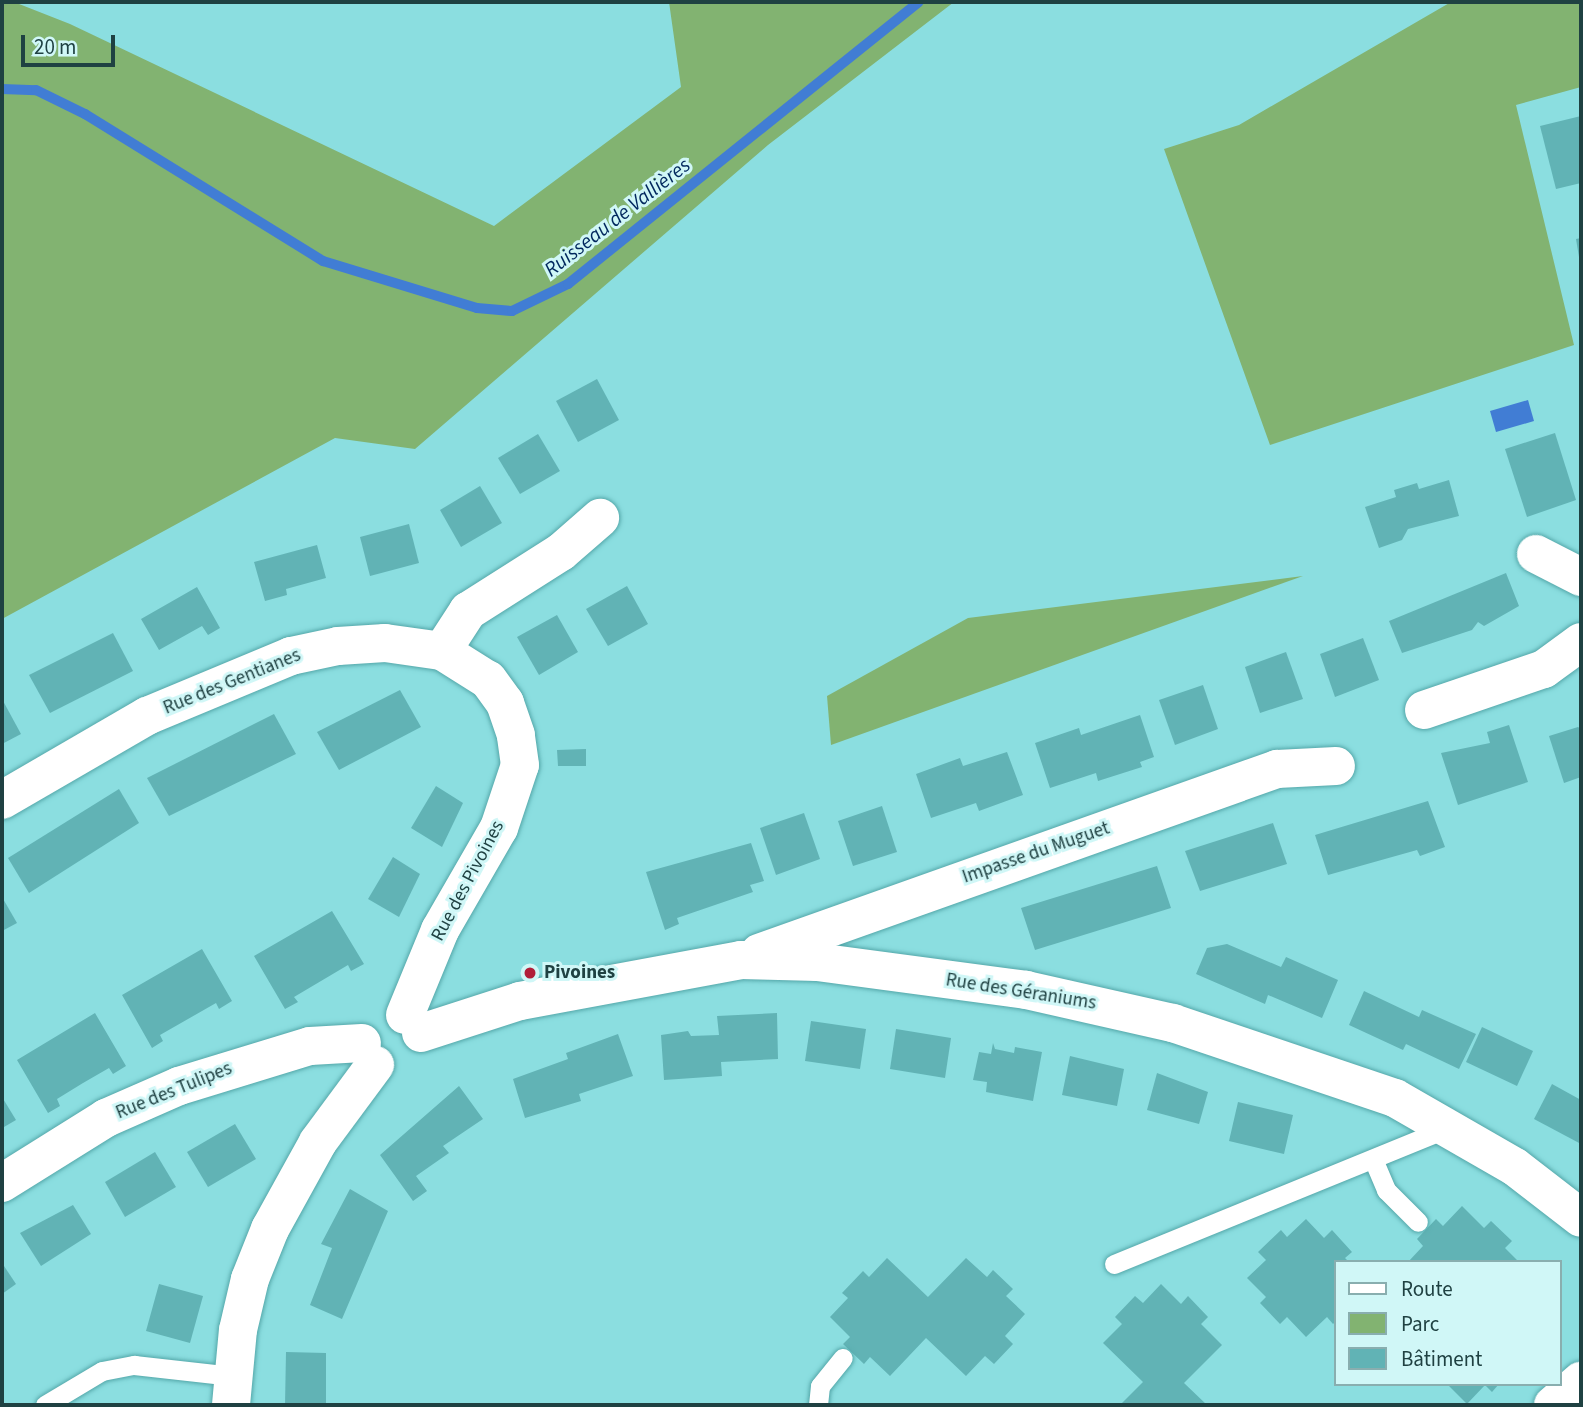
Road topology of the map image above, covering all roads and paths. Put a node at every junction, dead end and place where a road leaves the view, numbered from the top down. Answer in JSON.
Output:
{"nodes":[{"id":1,"x":600,"y":518,"type":"dead end"},
{"id":2,"x":1536,"y":554,"type":"dead end"},
{"id":3,"x":1581,"y":577,"type":"edge"},
{"id":4,"x":1581,"y":642,"type":"edge"},
{"id":5,"x":442,"y":651,"type":"junction"},
{"id":6,"x":1424,"y":710,"type":"dead end"},
{"id":7,"x":1336,"y":766,"type":"dead end"},
{"id":8,"x":2,"y":800,"type":"edge"},
{"id":9,"x":741,"y":960,"type":"junction"},
{"id":10,"x":413,"y":1024,"type":"junction"},
{"id":11,"x":368,"y":1054,"type":"junction"},
{"id":12,"x":1452,"y":1127,"type":"junction"},
{"id":13,"x":1373,"y":1159,"type":"junction"},
{"id":14,"x":2,"y":1182,"type":"edge"},
{"id":15,"x":1581,"y":1218,"type":"edge"},
{"id":16,"x":1419,"y":1222,"type":"dead end"},
{"id":17,"x":1114,"y":1264,"type":"dead end"},
{"id":18,"x":844,"y":1359,"type":"dead end"},
{"id":19,"x":1581,"y":1381,"type":"edge"},
{"id":20,"x":232,"y":1391,"type":"edge"},
{"id":21,"x":45,"y":1405,"type":"edge"},
{"id":22,"x":818,"y":1405,"type":"edge"},
{"id":23,"x":1553,"y":1405,"type":"edge"}],
"edges":[{"from":1,"to":5,"type":"street"},
{"from":2,"to":3,"type":"street"},
{"from":4,"to":6,"type":"street"},
{"from":5,"to":8,"type":"street","name":"Rue des Gentianes"},
{"from":5,"to":10,"type":"street","name":"Rue des Pivoines"},
{"from":7,"to":9,"type":"street","name":"Impasse du Muguet"},
{"from":9,"to":10,"type":"street","name":"Rue des Géraniums"},
{"from":9,"to":12,"type":"street","name":"Rue des Géraniums"},
{"from":10,"to":11,"type":"street","name":"Rue des Géraniums"},
{"from":11,"to":14,"type":"street","name":"Rue des Tulipes"},
{"from":11,"to":20,"type":"street","name":"Rue des Géraniums"},
{"from":12,"to":13,"type":"lane"},
{"from":12,"to":15,"type":"street","name":"Rue des Géraniums"},
{"from":13,"to":16,"type":"lane"},
{"from":13,"to":17,"type":"lane"},
{"from":18,"to":22,"type":"lane"},
{"from":19,"to":23,"type":"street"},
{"from":20,"to":21,"type":"lane"}]}
